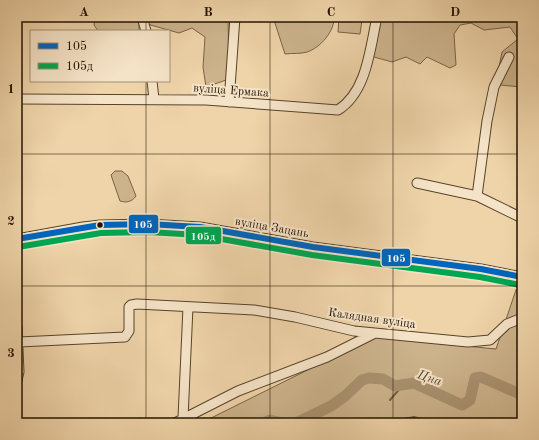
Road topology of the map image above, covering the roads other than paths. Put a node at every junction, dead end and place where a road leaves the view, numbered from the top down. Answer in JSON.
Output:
{"nodes":[{"id":1,"x":142,"y":17,"type":"edge"},
{"id":2,"x":235,"y":17,"type":"edge"},
{"id":3,"x":377,"y":17,"type":"edge"},
{"id":4,"x":146,"y":30,"type":"edge"},
{"id":5,"x":509,"y":57,"type":"dead end"},
{"id":6,"x":152,"y":82,"type":"edge"},
{"id":7,"x":17,"y":99,"type":"edge"},
{"id":8,"x":154,"y":99,"type":"junction"},
{"id":9,"x":229,"y":102,"type":"junction"},
{"id":10,"x":417,"y":183,"type":"dead end"},
{"id":11,"x":477,"y":196,"type":"junction"},
{"id":12,"x":522,"y":218,"type":"edge"},
{"id":13,"x":17,"y":239,"type":"edge"},
{"id":14,"x":522,"y":278,"type":"edge"},
{"id":15,"x":188,"y":307,"type":"junction"},
{"id":16,"x":522,"y":318,"type":"edge"},
{"id":17,"x":17,"y":327,"type":"edge"},
{"id":18,"x":375,"y":333,"type":"junction"},
{"id":19,"x":18,"y":342,"type":"junction"},
{"id":20,"x":17,"y":380,"type":"edge"},
{"id":21,"x":179,"y":421,"type":"edge"}],
"edges":[{"from":1,"to":4,"type":"street"},
{"from":2,"to":9,"type":"street"},
{"from":3,"to":9,"type":"street","name":"вуліца Ермака"},
{"from":5,"to":11,"type":"street"},
{"from":6,"to":8,"type":"street"},
{"from":7,"to":8,"type":"street","name":"вуліца Ермака"},
{"from":8,"to":9,"type":"street","name":"вуліца Ермака"},
{"from":10,"to":11,"type":"street"},
{"from":11,"to":12,"type":"street"},
{"from":13,"to":14,"type":"street","name":"вуліца Зацань"},
{"from":15,"to":18,"type":"street","name":"Калядная вуліца"},
{"from":15,"to":19,"type":"street","name":"Калядная вуліца"},
{"from":15,"to":21,"type":"street"},
{"from":16,"to":18,"type":"street","name":"Калядная вуліца"},
{"from":17,"to":19,"type":"street"},
{"from":18,"to":21,"type":"street"},
{"from":19,"to":20,"type":"street"}]}
